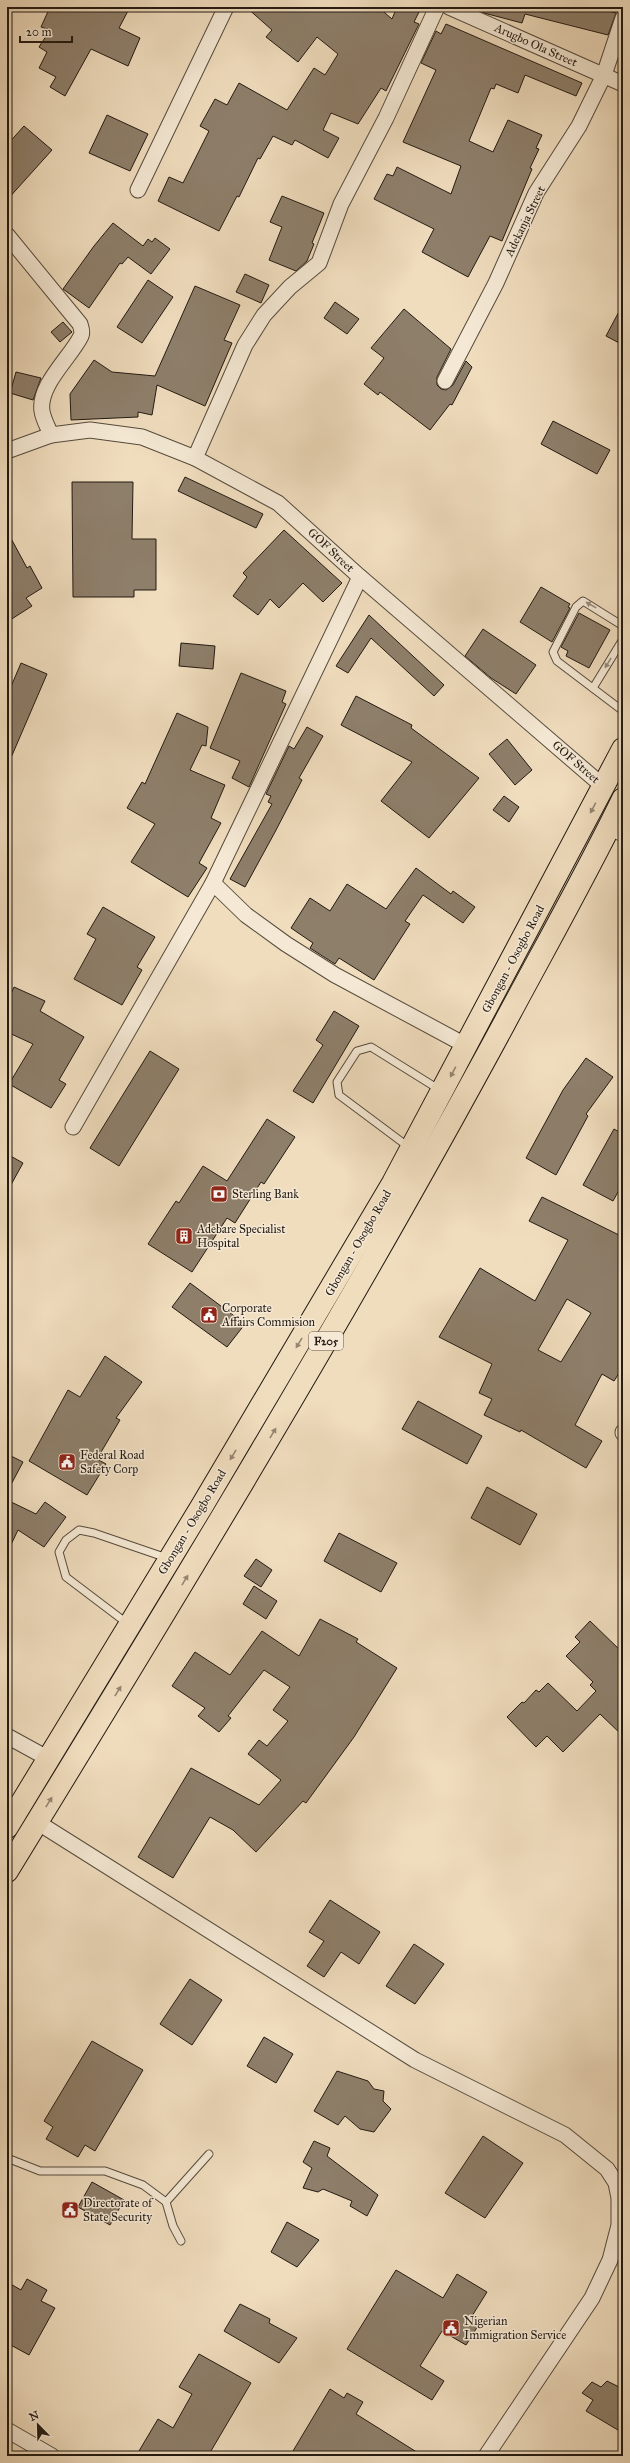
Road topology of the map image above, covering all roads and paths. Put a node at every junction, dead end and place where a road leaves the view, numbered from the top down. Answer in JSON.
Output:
{"nodes":[{"id":1,"x":226,"y":7,"type":"edge"},
{"id":2,"x":437,"y":7,"type":"edge"},
{"id":3,"x":449,"y":7,"type":"edge"},
{"id":4,"x":623,"y":18,"type":"edge"},
{"id":5,"x":604,"y":75,"type":"junction"},
{"id":6,"x":623,"y":84,"type":"edge"},
{"id":7,"x":138,"y":190,"type":"dead end"},
{"id":8,"x":7,"y":235,"type":"edge"},
{"id":9,"x":445,"y":381,"type":"dead end"},
{"id":10,"x":51,"y":434,"type":"junction"},
{"id":11,"x":7,"y":451,"type":"edge"},
{"id":12,"x":194,"y":458,"type":"junction"},
{"id":13,"x":360,"y":577,"type":"junction"},
{"id":14,"x":623,"y":626,"type":"edge"},
{"id":15,"x":623,"y":639,"type":"edge"},
{"id":16,"x":593,"y":688,"type":"junction"},
{"id":17,"x":623,"y":711,"type":"edge"},
{"id":18,"x":623,"y":749,"type":"edge"},
{"id":19,"x":604,"y":787,"type":"junction"},
{"id":20,"x":623,"y":799,"type":"edge"},
{"id":21,"x":616,"y":830,"type":"edge"},
{"id":22,"x":213,"y":883,"type":"junction"},
{"id":23,"x":467,"y":1046,"type":"junction"},
{"id":24,"x":442,"y":1091,"type":"junction"},
{"id":25,"x":73,"y":1126,"type":"dead end"},
{"id":26,"x":412,"y":1149,"type":"junction"},
{"id":27,"x":170,"y":1559,"type":"junction"},
{"id":28,"x":130,"y":1625,"type":"junction"},
{"id":29,"x":7,"y":1736,"type":"edge"},
{"id":30,"x":49,"y":1759,"type":"junction"},
{"id":31,"x":37,"y":1822,"type":"junction"},
{"id":32,"x":7,"y":1827,"type":"edge"},
{"id":33,"x":7,"y":1871,"type":"edge"},
{"id":34,"x":209,"y":2154,"type":"dead end"},
{"id":35,"x":7,"y":2158,"type":"edge"},
{"id":36,"x":166,"y":2202,"type":"junction"},
{"id":37,"x":181,"y":2241,"type":"dead end"},
{"id":38,"x":7,"y":2430,"type":"edge"},
{"id":39,"x":52,"y":2456,"type":"edge"},
{"id":40,"x":486,"y":2456,"type":"edge"}],
"edges":[{"from":1,"to":7,"type":"street"},
{"from":2,"to":12,"type":"street"},
{"from":3,"to":5,"type":"street","name":"Arugbo Ola Street"},
{"from":4,"to":5,"type":"street","name":"Adekanja Street"},
{"from":5,"to":6,"type":"street","name":"Arugbo Ola Street"},
{"from":5,"to":9,"type":"street","name":"Adekanja Street"},
{"from":8,"to":10,"type":"street"},
{"from":10,"to":11,"type":"street","name":"GOF Street"},
{"from":10,"to":12,"type":"street","name":"GOF Street"},
{"from":12,"to":13,"type":"street","name":"GOF Street"},
{"from":13,"to":19,"type":"street","name":"GOF Street"},
{"from":13,"to":22,"type":"street"},
{"from":14,"to":16,"type":"lane","one_way":true},
{"from":15,"to":16,"type":"lane","one_way":true},
{"from":16,"to":17,"type":"lane"},
{"from":18,"to":19,"type":"main road","name":"Gbongan - Osogbo Road","number":"F205"},
{"from":19,"to":23,"type":"main road","name":"Gbongan - Osogbo Road","number":"F205","one_way":true},
{"from":20,"to":21,"type":"main road","name":"Gbongan - Osogbo Road","number":"F205"},
{"from":31,"to":21,"type":"main road","name":"Gbongan - Osogbo Road","number":"F205","one_way":true},
{"from":22,"to":23,"type":"street"},
{"from":22,"to":25,"type":"street"},
{"from":23,"to":24,"type":"main road","name":"Gbongan - Osogbo Road","number":"F205","one_way":true},
{"from":24,"to":26,"type":"main road","name":"Gbongan - Osogbo Road","number":"F205"},
{"from":24,"to":26,"type":"lane"},
{"from":26,"to":27,"type":"main road","name":"Gbongan - Osogbo Road","number":"F205","one_way":true},
{"from":27,"to":28,"type":"main road","name":"Gbongan - Osogbo Road","number":"F205"},
{"from":27,"to":28,"type":"lane"},
{"from":28,"to":30,"type":"main road","name":"Gbongan - Osogbo Road","number":"F205"},
{"from":29,"to":30,"type":"street"},
{"from":30,"to":32,"type":"main road","name":"Gbongan - Osogbo Road","number":"F205"},
{"from":31,"to":33,"type":"main road","name":"Gbongan - Osogbo Road","number":"F205"},
{"from":31,"to":40,"type":"street"},
{"from":34,"to":36,"type":"lane"},
{"from":35,"to":36,"type":"lane"},
{"from":36,"to":37,"type":"lane"},
{"from":38,"to":39,"type":"street"}]}
